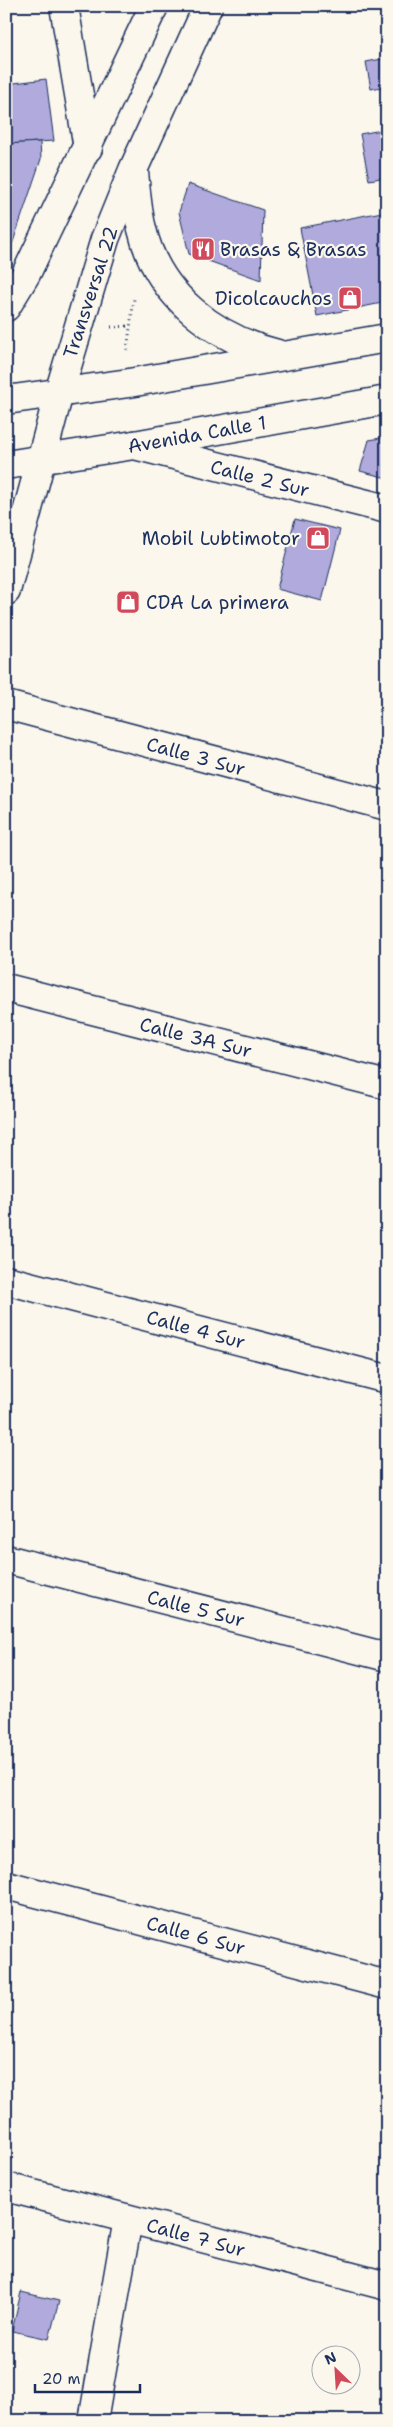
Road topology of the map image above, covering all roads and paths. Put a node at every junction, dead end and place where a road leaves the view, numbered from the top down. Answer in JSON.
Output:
{"nodes":[{"id":1,"x":64,"y":6,"type":"edge"},
{"id":2,"x":154,"y":6,"type":"edge"},
{"id":3,"x":208,"y":6,"type":"edge"},
{"id":4,"x":88,"y":148,"type":"junction"},
{"id":5,"x":133,"y":170,"type":"junction"},
{"id":6,"x":134,"y":299,"type":"dead end"},
{"id":7,"x":6,"y":307,"type":"edge"},
{"id":8,"x":387,"y":338,"type":"edge"},
{"id":9,"x":127,"y":350,"type":"dead end"},
{"id":10,"x":286,"y":356,"type":"junction"},
{"id":11,"x":59,"y":393,"type":"junction"},
{"id":12,"x":6,"y":400,"type":"edge"},
{"id":13,"x":387,"y":400,"type":"edge"},
{"id":14,"x":134,"y":445,"type":"junction"},
{"id":15,"x":41,"y":460,"type":"junction"},
{"id":16,"x":6,"y":464,"type":"edge"},
{"id":17,"x":387,"y":509,"type":"edge"},
{"id":18,"x":6,"y":591,"type":"edge"},
{"id":19,"x":6,"y":705,"type":"edge"},
{"id":20,"x":387,"y":806,"type":"edge"},
{"id":21,"x":6,"y":988,"type":"edge"},
{"id":22,"x":387,"y":1085,"type":"edge"},
{"id":23,"x":6,"y":1280,"type":"edge"},
{"id":24,"x":387,"y":1379,"type":"edge"},
{"id":25,"x":6,"y":1559,"type":"edge"},
{"id":26,"x":387,"y":1657,"type":"edge"},
{"id":27,"x":6,"y":1886,"type":"edge"},
{"id":28,"x":387,"y":1985,"type":"edge"},
{"id":29,"x":6,"y":2187,"type":"edge"},
{"id":30,"x":128,"y":2219,"type":"junction"},
{"id":31,"x":387,"y":2286,"type":"edge"},
{"id":32,"x":93,"y":2421,"type":"edge"}],
"edges":[{"from":1,"to":4,"type":"street"},
{"from":2,"to":4,"type":"street"},
{"from":3,"to":5,"type":"street","name":"Transversal 22"},
{"from":4,"to":7,"type":"street"},
{"from":5,"to":10,"type":"street"},
{"from":5,"to":11,"type":"street","name":"Transversal 22"},
{"from":6,"to":9,"type":"path"},
{"from":8,"to":10,"type":"street"},
{"from":10,"to":11,"type":"street"},
{"from":11,"to":12,"type":"street"},
{"from":11,"to":15,"type":"street","name":"Transversal 22"},
{"from":13,"to":14,"type":"street","name":"Avenida Calle 1"},
{"from":14,"to":15,"type":"street","name":"Avenida Calle 1"},
{"from":14,"to":17,"type":"street","name":"Calle 2 Sur"},
{"from":15,"to":16,"type":"street","name":"Avenida Calle 1"},
{"from":15,"to":18,"type":"street","name":"Transversal 22"},
{"from":19,"to":20,"type":"street","name":"Calle 3 Sur"},
{"from":21,"to":22,"type":"street","name":"Calle 3A Sur"},
{"from":23,"to":24,"type":"street","name":"Calle 4 Sur"},
{"from":25,"to":26,"type":"street","name":"Calle 5 Sur"},
{"from":27,"to":28,"type":"street","name":"Calle 6 Sur"},
{"from":29,"to":30,"type":"street","name":"Calle 7 Sur"},
{"from":30,"to":31,"type":"street","name":"Calle 7 Sur"},
{"from":30,"to":32,"type":"street"}]}
